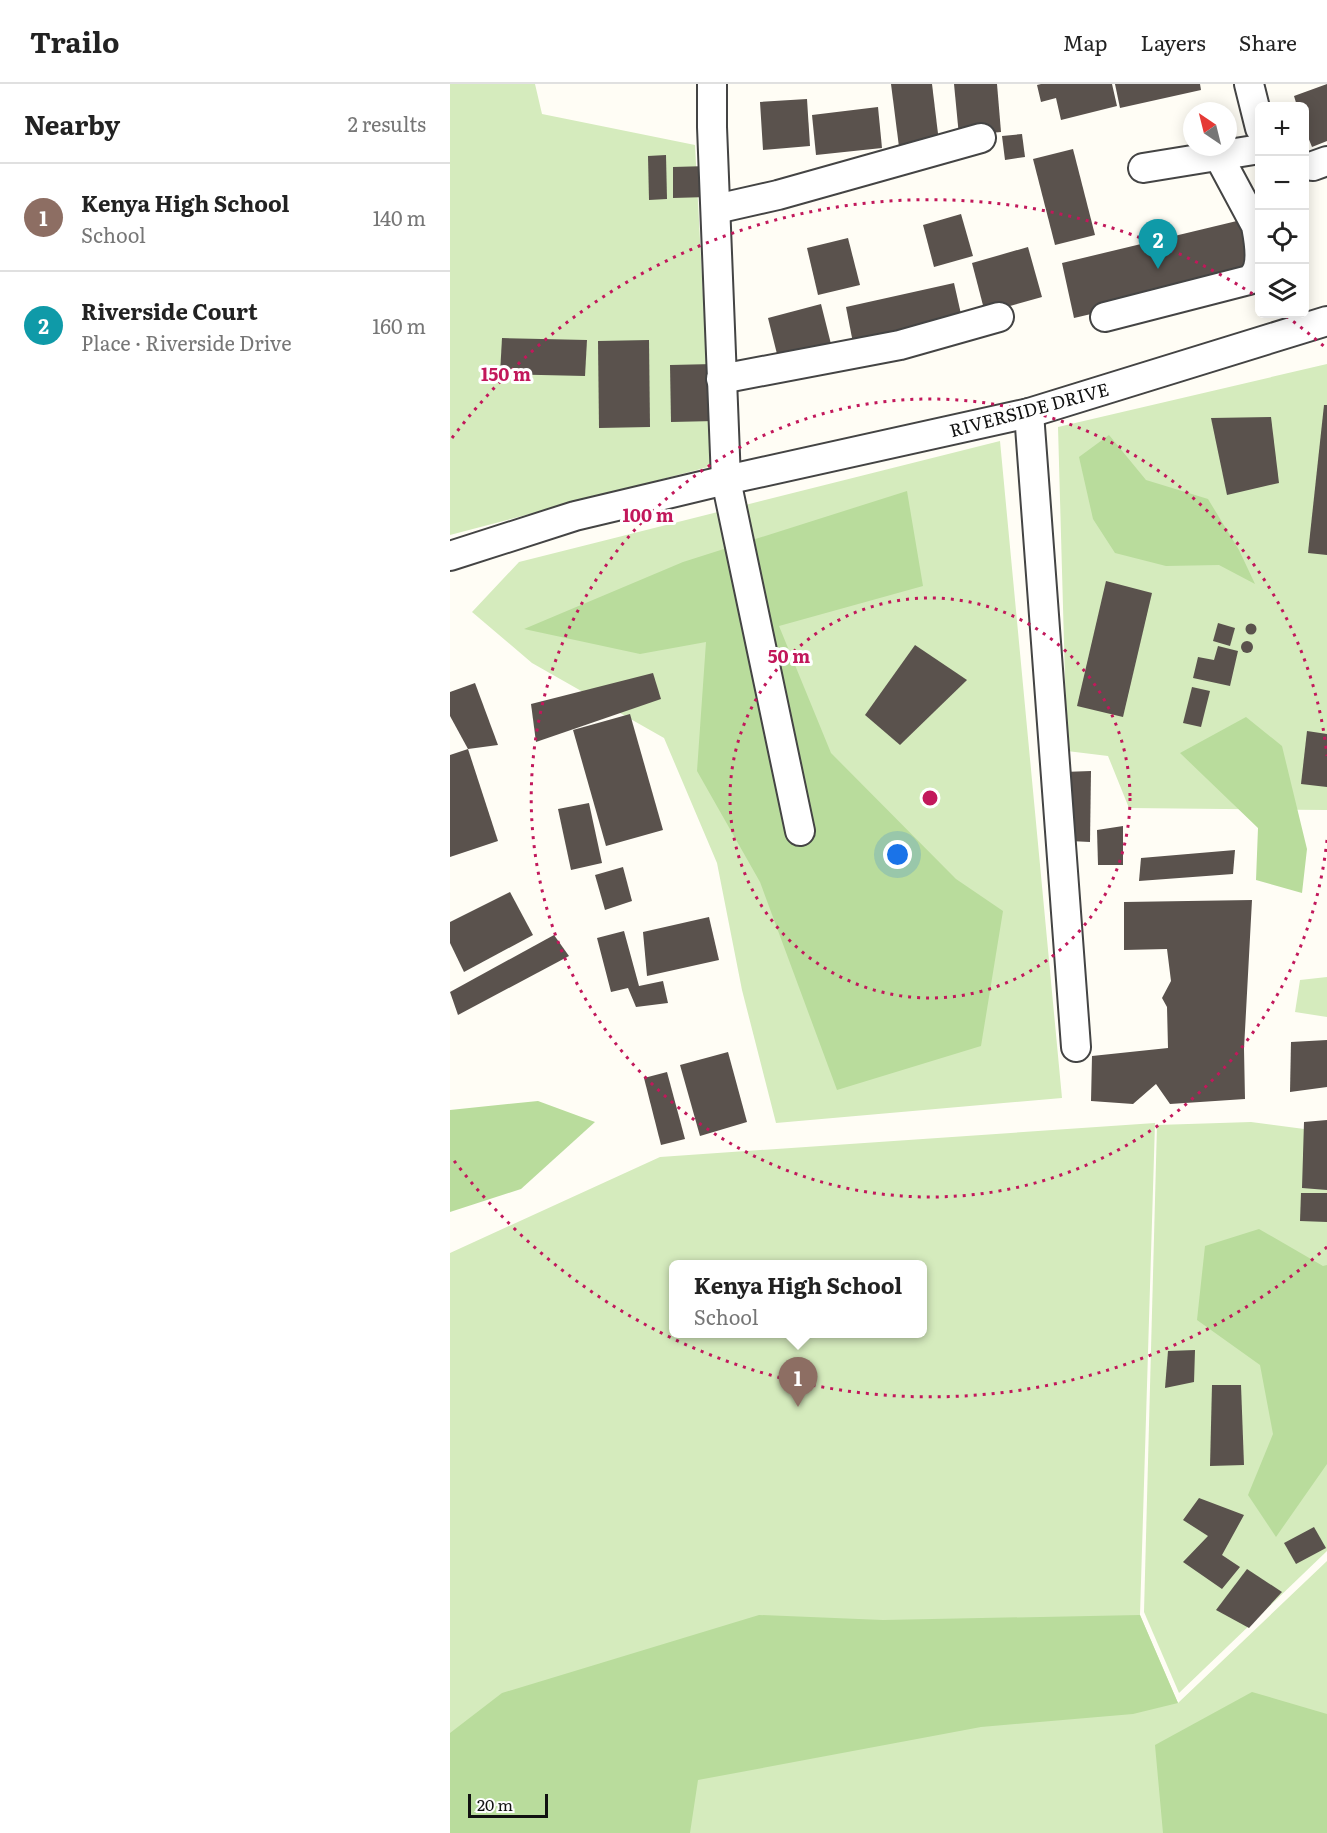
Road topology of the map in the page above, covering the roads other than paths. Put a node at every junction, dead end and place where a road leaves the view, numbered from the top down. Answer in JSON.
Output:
{"nodes":[{"id":1,"x":712,"y":84,"type":"edge"},
{"id":2,"x":1249,"y":84,"type":"edge"},
{"id":3,"x":1255,"y":108,"type":"edge"},
{"id":4,"x":981,"y":138,"type":"dead end"},
{"id":5,"x":1255,"y":150,"type":"edge"},
{"id":6,"x":1219,"y":157,"type":"junction"},
{"id":7,"x":1143,"y":168,"type":"dead end"},
{"id":8,"x":716,"y":209,"type":"junction"},
{"id":9,"x":999,"y":317,"type":"dead end"},
{"id":10,"x":1105,"y":317,"type":"dead end"},
{"id":11,"x":1311,"y":321,"type":"edge"},
{"id":12,"x":721,"y":379,"type":"junction"},
{"id":13,"x":1029,"y":413,"type":"junction"},
{"id":14,"x":726,"y":480,"type":"junction"},
{"id":15,"x":450,"y":556,"type":"edge"},
{"id":16,"x":800,"y":831,"type":"dead end"},
{"id":17,"x":1076,"y":1047,"type":"dead end"}],
"edges":[{"from":1,"to":8,"type":"street"},
{"from":2,"to":3,"type":"street"},
{"from":4,"to":8,"type":"street"},
{"from":5,"to":6,"type":"street"},
{"from":6,"to":7,"type":"street"},
{"from":6,"to":10,"type":"street"},
{"from":8,"to":12,"type":"street"},
{"from":9,"to":12,"type":"street"},
{"from":11,"to":13,"type":"street","name":"RIVERSIDE DRIVE"},
{"from":12,"to":14,"type":"street"},
{"from":13,"to":14,"type":"street","name":"RIVERSIDE DRIVE"},
{"from":13,"to":17,"type":"street"},
{"from":14,"to":15,"type":"street","name":"RIVERSIDE DRIVE"},
{"from":14,"to":16,"type":"street"}]}
